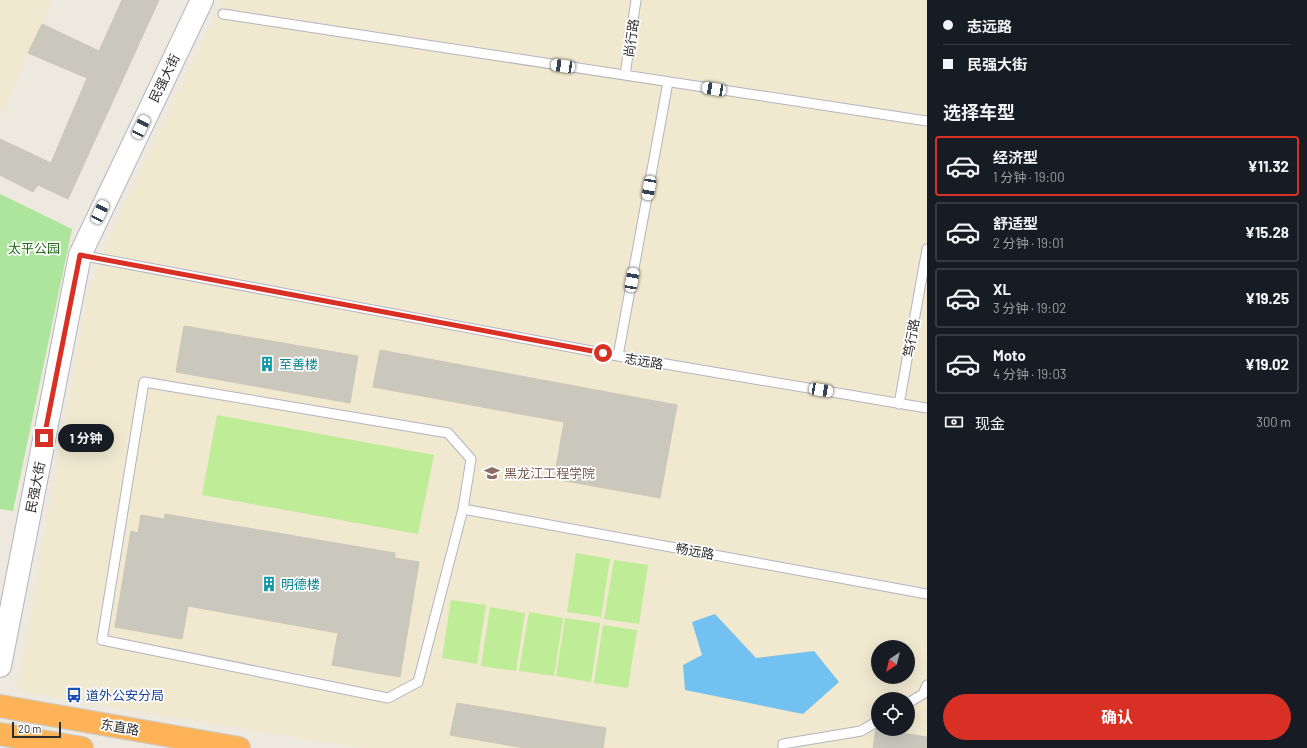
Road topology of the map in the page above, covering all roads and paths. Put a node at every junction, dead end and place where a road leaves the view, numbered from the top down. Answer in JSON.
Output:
{"nodes":[{"id":1,"x":202,"y":0,"type":"edge"},
{"id":2,"x":636,"y":0,"type":"edge"},
{"id":3,"x":223,"y":14,"type":"dead end"},
{"id":4,"x":625,"y":75,"type":"junction"},
{"id":5,"x":668,"y":82,"type":"junction"},
{"id":6,"x":927,"y":121,"type":"edge"},
{"id":7,"x":927,"y":249,"type":"edge"},
{"id":8,"x":80,"y":255,"type":"junction"},
{"id":9,"x":618,"y":356,"type":"junction"},
{"id":10,"x":898,"y":404,"type":"junction"},
{"id":11,"x":927,"y":408,"type":"edge"},
{"id":12,"x":463,"y":509,"type":"junction"},
{"id":13,"x":927,"y":594,"type":"edge"},
{"id":14,"x":0,"y":666,"type":"edge"},
{"id":15,"x":927,"y":685,"type":"edge"},
{"id":16,"x":915,"y":699,"type":"edge"},
{"id":17,"x":0,"y":706,"type":"edge"},
{"id":18,"x":871,"y":726,"type":"edge"},
{"id":19,"x":0,"y":734,"type":"edge"},
{"id":20,"x":82,"y":748,"type":"edge"},
{"id":21,"x":239,"y":748,"type":"edge"},
{"id":22,"x":783,"y":748,"type":"edge"}],
"edges":[{"from":1,"to":8,"type":"street","name":"民强大街"},
{"from":2,"to":4,"type":"lane","name":"尚行路"},
{"from":3,"to":4,"type":"lane"},
{"from":4,"to":5,"type":"lane"},
{"from":5,"to":6,"type":"lane"},
{"from":5,"to":9,"type":"lane"},
{"from":7,"to":10,"type":"lane","name":"笃行路"},
{"from":8,"to":9,"type":"lane","name":"志远路"},
{"from":8,"to":14,"type":"street","name":"民强大街"},
{"from":9,"to":10,"type":"lane","name":"志远路"},
{"from":10,"to":11,"type":"lane","name":"志远路"},
{"from":12,"to":12,"type":"lane"},
{"from":12,"to":13,"type":"lane","name":"畅远路"},
{"from":15,"to":16,"type":"lane"},
{"from":17,"to":21,"type":"highway","name":"东直路"},
{"from":18,"to":22,"type":"lane"},
{"from":19,"to":20,"type":"highway"}]}
